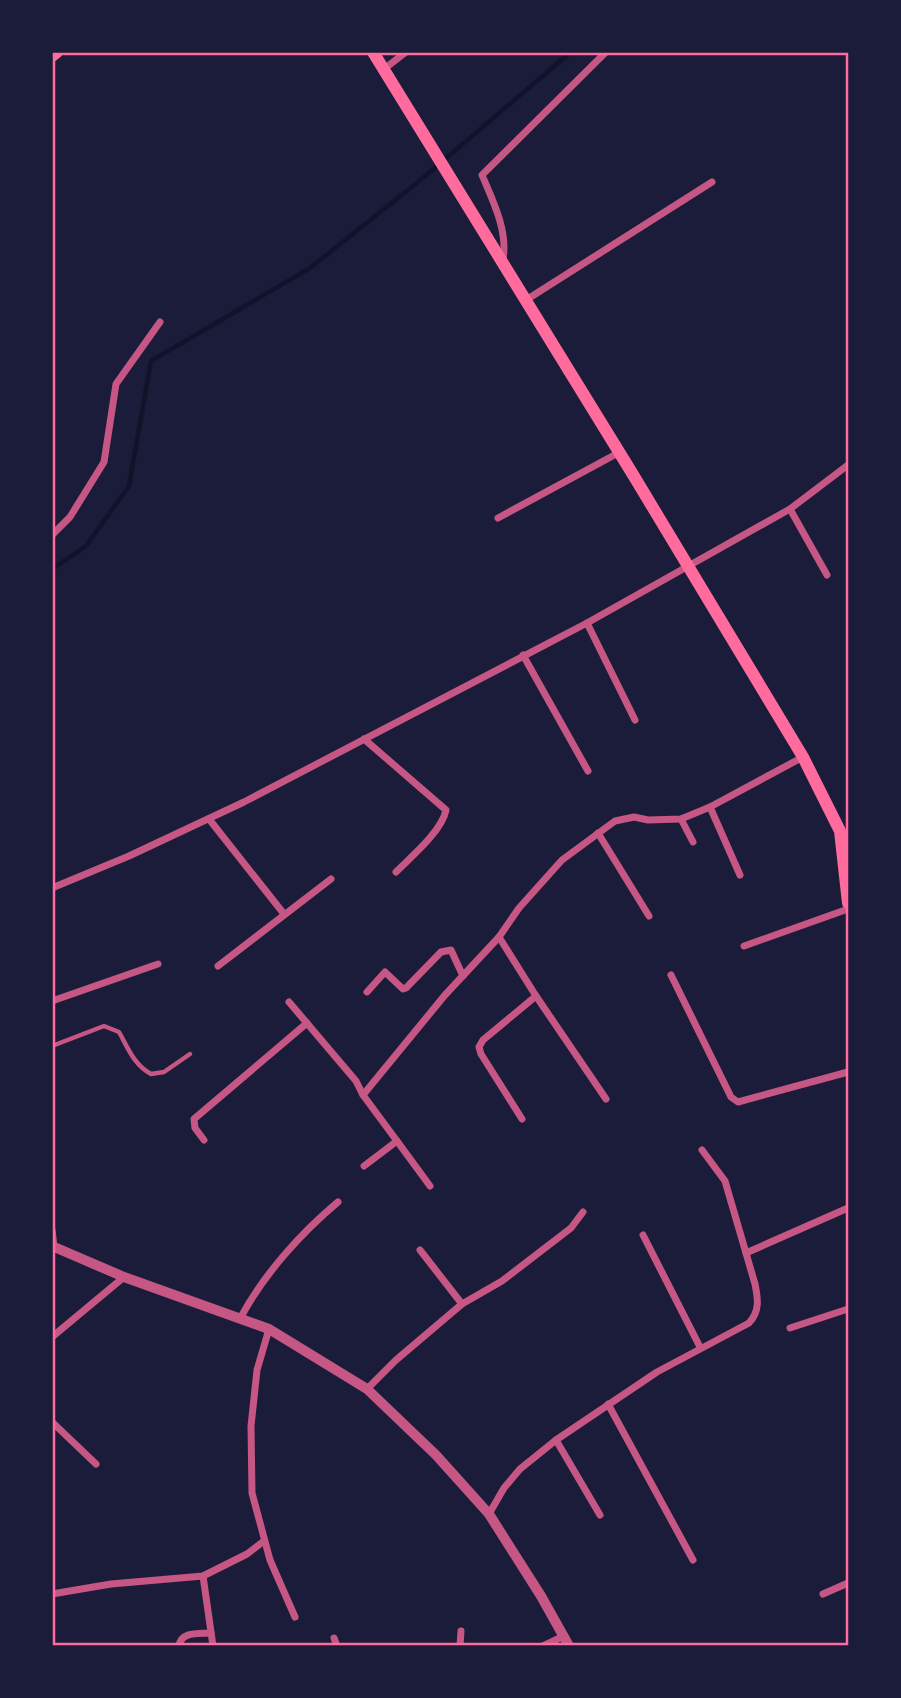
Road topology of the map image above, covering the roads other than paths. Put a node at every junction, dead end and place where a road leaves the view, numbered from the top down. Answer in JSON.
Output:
{"nodes":[{"id":1,"x":57,"y":52,"type":"edge"},
{"id":2,"x":373,"y":52,"type":"edge"},
{"id":3,"x":407,"y":52,"type":"edge"},
{"id":4,"x":606,"y":52,"type":"edge"},
{"id":5,"x":52,"y":56,"type":"edge"},
{"id":6,"x":384,"y":69,"type":"junction"},
{"id":7,"x":712,"y":181,"type":"dead end"},
{"id":8,"x":502,"y":264,"type":"junction"},
{"id":9,"x":526,"y":300,"type":"junction"},
{"id":10,"x":160,"y":322,"type":"dead end"},
{"id":11,"x":620,"y":453,"type":"junction"},
{"id":12,"x":849,"y":465,"type":"edge"},
{"id":13,"x":790,"y":509,"type":"junction"},
{"id":14,"x":498,"y":518,"type":"dead end"},
{"id":15,"x":52,"y":535,"type":"edge"},
{"id":16,"x":687,"y":566,"type":"junction"},
{"id":17,"x":827,"y":575,"type":"dead end"},
{"id":18,"x":586,"y":623,"type":"junction"},
{"id":19,"x":523,"y":655,"type":"junction"},
{"id":20,"x":635,"y":720,"type":"dead end"},
{"id":21,"x":364,"y":738,"type":"junction"},
{"id":22,"x":803,"y":757,"type":"junction"},
{"id":23,"x":588,"y":771,"type":"dead end"},
{"id":24,"x":710,"y":807,"type":"junction"},
{"id":25,"x":209,"y":819,"type":"junction"},
{"id":26,"x":681,"y":819,"type":"junction"},
{"id":27,"x":844,"y":828,"type":"edge"},
{"id":28,"x":598,"y":833,"type":"junction"},
{"id":29,"x":693,"y":842,"type":"dead end"},
{"id":30,"x":396,"y":872,"type":"dead end"},
{"id":31,"x":740,"y":874,"type":"dead end"},
{"id":32,"x":331,"y":879,"type":"dead end"},
{"id":33,"x":52,"y":888,"type":"edge"},
{"id":34,"x":849,"y":903,"type":"edge"},
{"id":35,"x":849,"y":909,"type":"edge"},
{"id":36,"x":284,"y":914,"type":"junction"},
{"id":37,"x":649,"y":916,"type":"dead end"},
{"id":38,"x":499,"y":937,"type":"junction"},
{"id":39,"x":744,"y":946,"type":"dead end"},
{"id":40,"x":158,"y":964,"type":"dead end"},
{"id":41,"x":218,"y":966,"type":"dead end"},
{"id":42,"x":671,"y":975,"type":"dead end"},
{"id":43,"x":463,"y":976,"type":"junction"},
{"id":44,"x":367,"y":992,"type":"dead end"},
{"id":45,"x":536,"y":996,"type":"junction"},
{"id":46,"x":52,"y":1001,"type":"edge"},
{"id":47,"x":289,"y":1002,"type":"dead end"},
{"id":48,"x":307,"y":1023,"type":"junction"},
{"id":49,"x":52,"y":1046,"type":"edge"},
{"id":50,"x":190,"y":1054,"type":"dead end"},
{"id":51,"x":849,"y":1072,"type":"edge"},
{"id":52,"x":363,"y":1095,"type":"junction"},
{"id":53,"x":606,"y":1099,"type":"dead end"},
{"id":54,"x":522,"y":1119,"type":"dead end"},
{"id":55,"x":204,"y":1140,"type":"dead end"},
{"id":56,"x":397,"y":1141,"type":"junction"},
{"id":57,"x":702,"y":1150,"type":"dead end"},
{"id":58,"x":364,"y":1166,"type":"dead end"},
{"id":59,"x":430,"y":1186,"type":"dead end"},
{"id":60,"x":338,"y":1202,"type":"dead end"},
{"id":61,"x":849,"y":1208,"type":"edge"},
{"id":62,"x":583,"y":1212,"type":"dead end"},
{"id":63,"x":52,"y":1230,"type":"edge"},
{"id":64,"x":643,"y":1235,"type":"dead end"},
{"id":65,"x":53,"y":1247,"type":"edge"},
{"id":66,"x":420,"y":1250,"type":"dead end"},
{"id":67,"x":746,"y":1253,"type":"junction"},
{"id":68,"x":124,"y":1277,"type":"junction"},
{"id":69,"x":462,"y":1304,"type":"junction"},
{"id":70,"x":849,"y":1309,"type":"edge"},
{"id":71,"x":241,"y":1317,"type":"junction"},
{"id":72,"x":790,"y":1328,"type":"dead end"},
{"id":73,"x":270,"y":1329,"type":"junction"},
{"id":74,"x":52,"y":1337,"type":"edge"},
{"id":75,"x":700,"y":1347,"type":"junction"},
{"id":76,"x":367,"y":1389,"type":"junction"},
{"id":77,"x":608,"y":1404,"type":"junction"},
{"id":78,"x":52,"y":1422,"type":"edge"},
{"id":79,"x":556,"y":1440,"type":"junction"},
{"id":80,"x":96,"y":1464,"type":"dead end"},
{"id":81,"x":489,"y":1514,"type":"junction"},
{"id":82,"x":600,"y":1515,"type":"dead end"},
{"id":83,"x":264,"y":1541,"type":"junction"},
{"id":84,"x":694,"y":1560,"type":"dead end"},
{"id":85,"x":203,"y":1576,"type":"junction"},
{"id":86,"x":849,"y":1583,"type":"edge"},
{"id":87,"x":52,"y":1594,"type":"edge"},
{"id":88,"x":823,"y":1594,"type":"dead end"},
{"id":89,"x":295,"y":1617,"type":"dead end"},
{"id":90,"x":461,"y":1631,"type":"dead end"},
{"id":91,"x":211,"y":1633,"type":"junction"},
{"id":92,"x":567,"y":1641,"type":"edge"},
{"id":93,"x":178,"y":1646,"type":"edge"},
{"id":94,"x":213,"y":1646,"type":"edge"},
{"id":95,"x":460,"y":1646,"type":"edge"},
{"id":96,"x":543,"y":1646,"type":"edge"}],
"edges":[{"from":1,"to":5,"type":"main road"},
{"from":2,"to":6,"type":"main road"},
{"from":3,"to":6,"type":"street"},
{"from":4,"to":8,"type":"street"},
{"from":6,"to":8,"type":"main road"},
{"from":7,"to":9,"type":"street"},
{"from":8,"to":9,"type":"main road"},
{"from":9,"to":11,"type":"main road"},
{"from":10,"to":15,"type":"street"},
{"from":11,"to":14,"type":"street"},
{"from":11,"to":16,"type":"main road"},
{"from":12,"to":13,"type":"street"},
{"from":13,"to":16,"type":"street"},
{"from":13,"to":17,"type":"street"},
{"from":16,"to":18,"type":"street"},
{"from":16,"to":22,"type":"main road"},
{"from":18,"to":19,"type":"street"},
{"from":18,"to":20,"type":"street"},
{"from":19,"to":21,"type":"street"},
{"from":19,"to":23,"type":"street"},
{"from":21,"to":25,"type":"street"},
{"from":21,"to":30,"type":"street"},
{"from":22,"to":24,"type":"street"},
{"from":22,"to":27,"type":"main road"},
{"from":24,"to":26,"type":"street"},
{"from":24,"to":31,"type":"street"},
{"from":25,"to":33,"type":"street"},
{"from":25,"to":36,"type":"street"},
{"from":26,"to":28,"type":"street"},
{"from":26,"to":29,"type":"street"},
{"from":27,"to":34,"type":"main road"},
{"from":28,"to":37,"type":"street"},
{"from":28,"to":38,"type":"street"},
{"from":32,"to":36,"type":"street"},
{"from":35,"to":39,"type":"street"},
{"from":36,"to":41,"type":"street"},
{"from":38,"to":43,"type":"street"},
{"from":38,"to":45,"type":"street"},
{"from":40,"to":46,"type":"street"},
{"from":42,"to":51,"type":"street"},
{"from":43,"to":44,"type":"street"},
{"from":43,"to":52,"type":"street"},
{"from":45,"to":53,"type":"street"},
{"from":45,"to":54,"type":"street"},
{"from":47,"to":48,"type":"street"},
{"from":48,"to":52,"type":"street"},
{"from":48,"to":55,"type":"street"},
{"from":49,"to":50,"type":"lane"},
{"from":52,"to":56,"type":"street"},
{"from":56,"to":58,"type":"street"},
{"from":56,"to":59,"type":"street"},
{"from":57,"to":67,"type":"street"},
{"from":60,"to":71,"type":"street"},
{"from":61,"to":67,"type":"street"},
{"from":62,"to":69,"type":"street"},
{"from":63,"to":65,"type":"street"},
{"from":64,"to":75,"type":"street"},
{"from":65,"to":68,"type":"street"},
{"from":66,"to":69,"type":"street"},
{"from":67,"to":75,"type":"street"},
{"from":68,"to":71,"type":"street"},
{"from":68,"to":74,"type":"street"},
{"from":69,"to":76,"type":"street"},
{"from":70,"to":72,"type":"street"},
{"from":71,"to":73,"type":"street"},
{"from":73,"to":76,"type":"street"},
{"from":73,"to":83,"type":"street"},
{"from":75,"to":77,"type":"street"},
{"from":76,"to":81,"type":"street"},
{"from":77,"to":79,"type":"street"},
{"from":77,"to":84,"type":"street"},
{"from":78,"to":80,"type":"street"},
{"from":79,"to":81,"type":"street"},
{"from":79,"to":82,"type":"street"},
{"from":81,"to":92,"type":"street"},
{"from":83,"to":85,"type":"street"},
{"from":83,"to":89,"type":"street"},
{"from":85,"to":87,"type":"street"},
{"from":85,"to":91,"type":"street"},
{"from":86,"to":88,"type":"street"},
{"from":90,"to":95,"type":"street"},
{"from":91,"to":93,"type":"street"},
{"from":91,"to":94,"type":"street"},
{"from":92,"to":96,"type":"street"}]}
